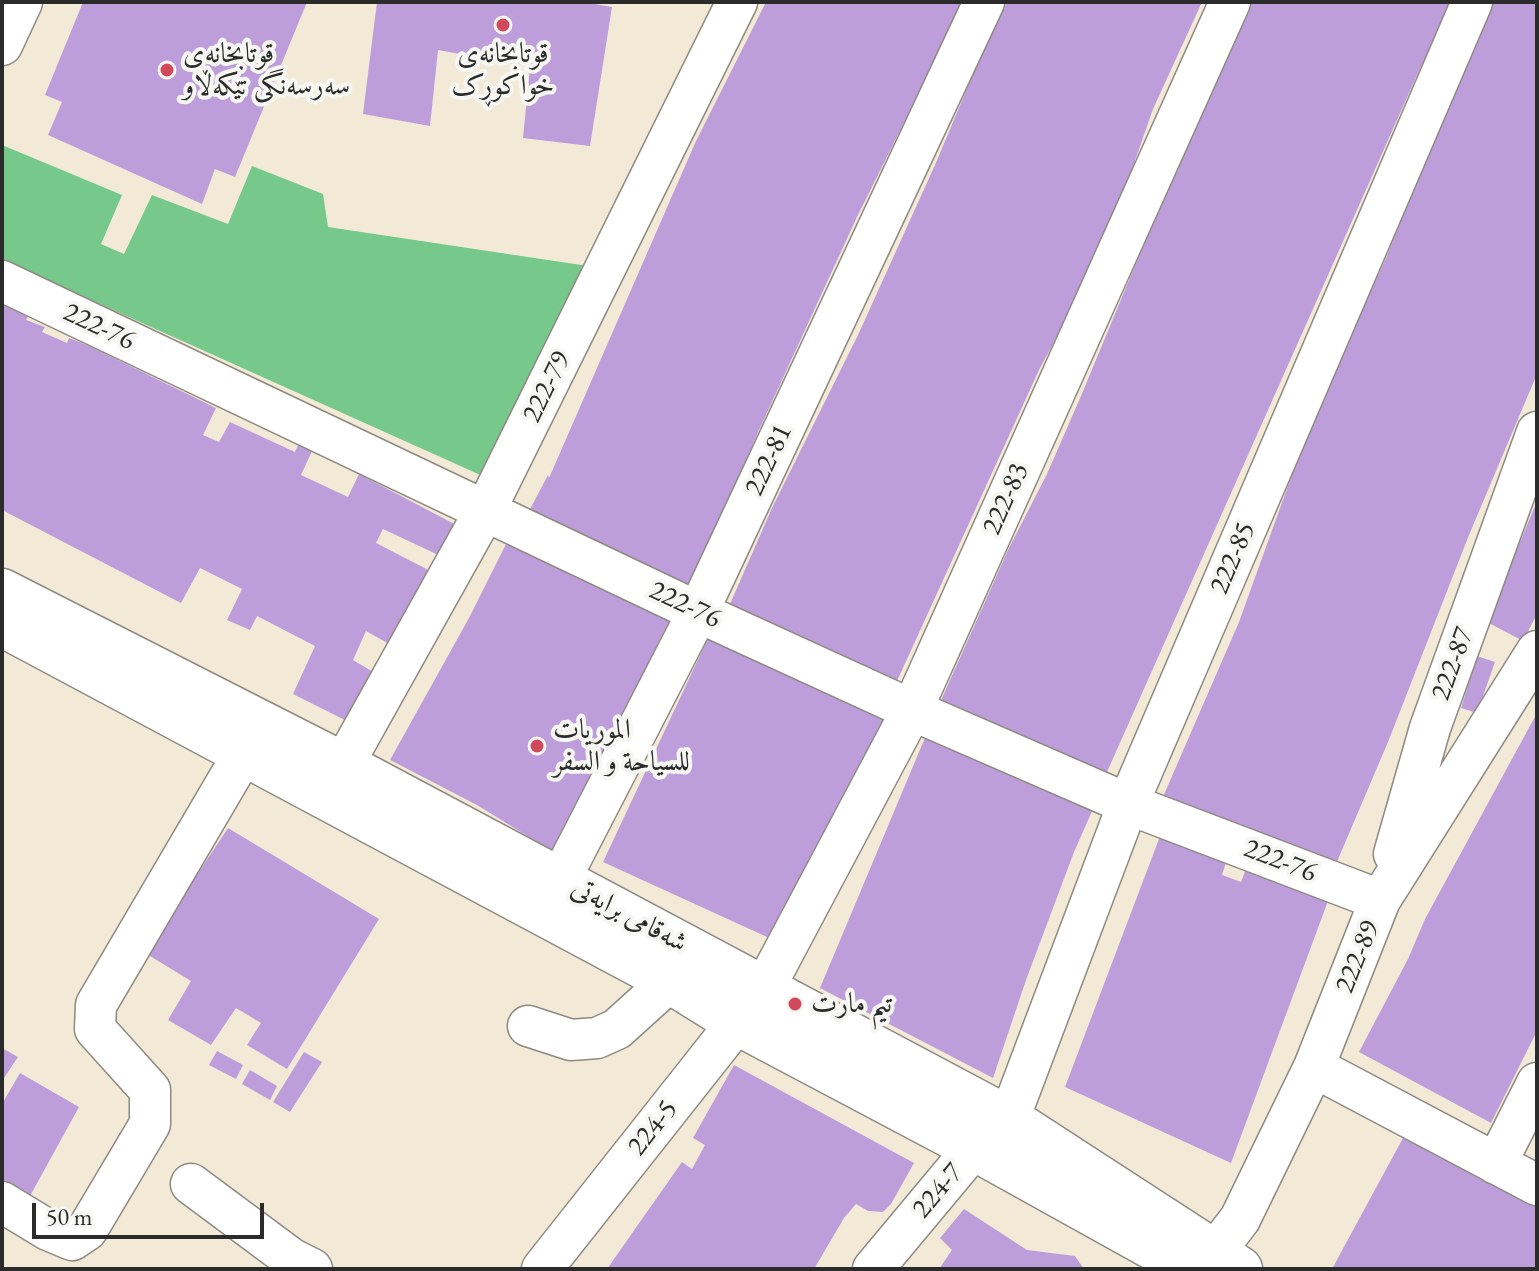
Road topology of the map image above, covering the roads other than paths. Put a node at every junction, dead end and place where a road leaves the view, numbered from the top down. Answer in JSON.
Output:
{"nodes":[{"id":1,"x":22,"y":2,"type":"edge"},
{"id":2,"x":737,"y":2,"type":"edge"},
{"id":3,"x":984,"y":2,"type":"edge"},
{"id":4,"x":1230,"y":2,"type":"edge"},
{"id":5,"x":1472,"y":2,"type":"edge"},
{"id":6,"x":2,"y":45,"type":"edge"},
{"id":7,"x":2,"y":281,"type":"edge"},
{"id":8,"x":1537,"y":432,"type":"edge"},
{"id":9,"x":486,"y":509,"type":"junction"},
{"id":10,"x":2,"y":591,"type":"edge"},
{"id":11,"x":698,"y":612,"type":"junction"},
{"id":12,"x":2,"y":624,"type":"edge"},
{"id":13,"x":1537,"y":651,"type":"edge"},
{"id":14,"x":912,"y":710,"type":"junction"},
{"id":15,"x":244,"y":753,"type":"junction"},
{"id":16,"x":335,"y":781,"type":"junction"},
{"id":17,"x":1128,"y":804,"type":"junction"},
{"id":18,"x":552,"y":896,"type":"junction"},
{"id":19,"x":1380,"y":900,"type":"junction"},
{"id":20,"x":670,"y":981,"type":"junction"},
{"id":21,"x":765,"y":987,"type":"junction"},
{"id":22,"x":736,"y":1022,"type":"junction"},
{"id":23,"x":528,"y":1026,"type":"dead end"},
{"id":24,"x":1314,"y":1067,"type":"junction"},
{"id":25,"x":1537,"y":1083,"type":"edge"},
{"id":26,"x":1009,"y":1119,"type":"junction"},
{"id":27,"x":974,"y":1148,"type":"junction"},
{"id":28,"x":1496,"y":1164,"type":"junction"},
{"id":29,"x":191,"y":1184,"type":"dead end"},
{"id":30,"x":1537,"y":1185,"type":"edge"},
{"id":31,"x":2,"y":1202,"type":"edge"},
{"id":32,"x":1210,"y":1265,"type":"edge"},
{"id":33,"x":312,"y":1269,"type":"edge"},
{"id":34,"x":542,"y":1269,"type":"edge"},
{"id":35,"x":873,"y":1269,"type":"edge"}],
"edges":[{"from":1,"to":6,"type":"street"},
{"from":2,"to":9,"type":"street","name":"222-79"},
{"from":3,"to":11,"type":"street","name":"222-81"},
{"from":4,"to":14,"type":"street","name":"222-83"},
{"from":5,"to":17,"type":"street","name":"222-85"},
{"from":7,"to":9,"type":"street","name":"222-76"},
{"from":8,"to":19,"type":"street","name":"222-87"},
{"from":9,"to":11,"type":"street","name":"222-76"},
{"from":9,"to":16,"type":"street","name":"222-79"},
{"from":10,"to":16,"type":"main road","name":"شەقامی برایەتی"},
{"from":11,"to":14,"type":"street","name":"222-76"},
{"from":11,"to":18,"type":"street","name":"222-81"},
{"from":12,"to":15,"type":"main road","name":"شەقامی برایەتی"},
{"from":13,"to":19,"type":"street","name":"222-89"},
{"from":14,"to":17,"type":"street","name":"222-76"},
{"from":14,"to":21,"type":"street","name":"222-83"},
{"from":15,"to":16,"type":"main road","name":"شەقامی برایەتی"},
{"from":15,"to":31,"type":"street"},
{"from":16,"to":18,"type":"main road","name":"شەقامی برایەتی"},
{"from":17,"to":19,"type":"street","name":"222-76"},
{"from":17,"to":26,"type":"street","name":"222-85"},
{"from":18,"to":20,"type":"main road","name":"شەقامی برایەتی"},
{"from":18,"to":21,"type":"main road","name":"شەقامی برایەتی"},
{"from":19,"to":24,"type":"street","name":"222-89"},
{"from":20,"to":22,"type":"main road","name":"شەقامی برایەتی"},
{"from":20,"to":23,"type":"street"},
{"from":21,"to":22,"type":"street","name":"224-5"},
{"from":21,"to":26,"type":"main road","name":"شەقامی برایەتی"},
{"from":22,"to":27,"type":"main road","name":"شەقامی برایەتی"},
{"from":22,"to":34,"type":"street","name":"224-5"},
{"from":24,"to":28,"type":"street"},
{"from":24,"to":32,"type":"street","name":"222-89"},
{"from":25,"to":28,"type":"street"},
{"from":26,"to":27,"type":"street","name":"224-7"},
{"from":26,"to":32,"type":"main road","name":"شەقامی برایەتی"},
{"from":27,"to":32,"type":"main road","name":"شەقامی برایەتی"},
{"from":27,"to":35,"type":"street","name":"224-7"},
{"from":28,"to":30,"type":"street"},
{"from":29,"to":33,"type":"street"}]}
